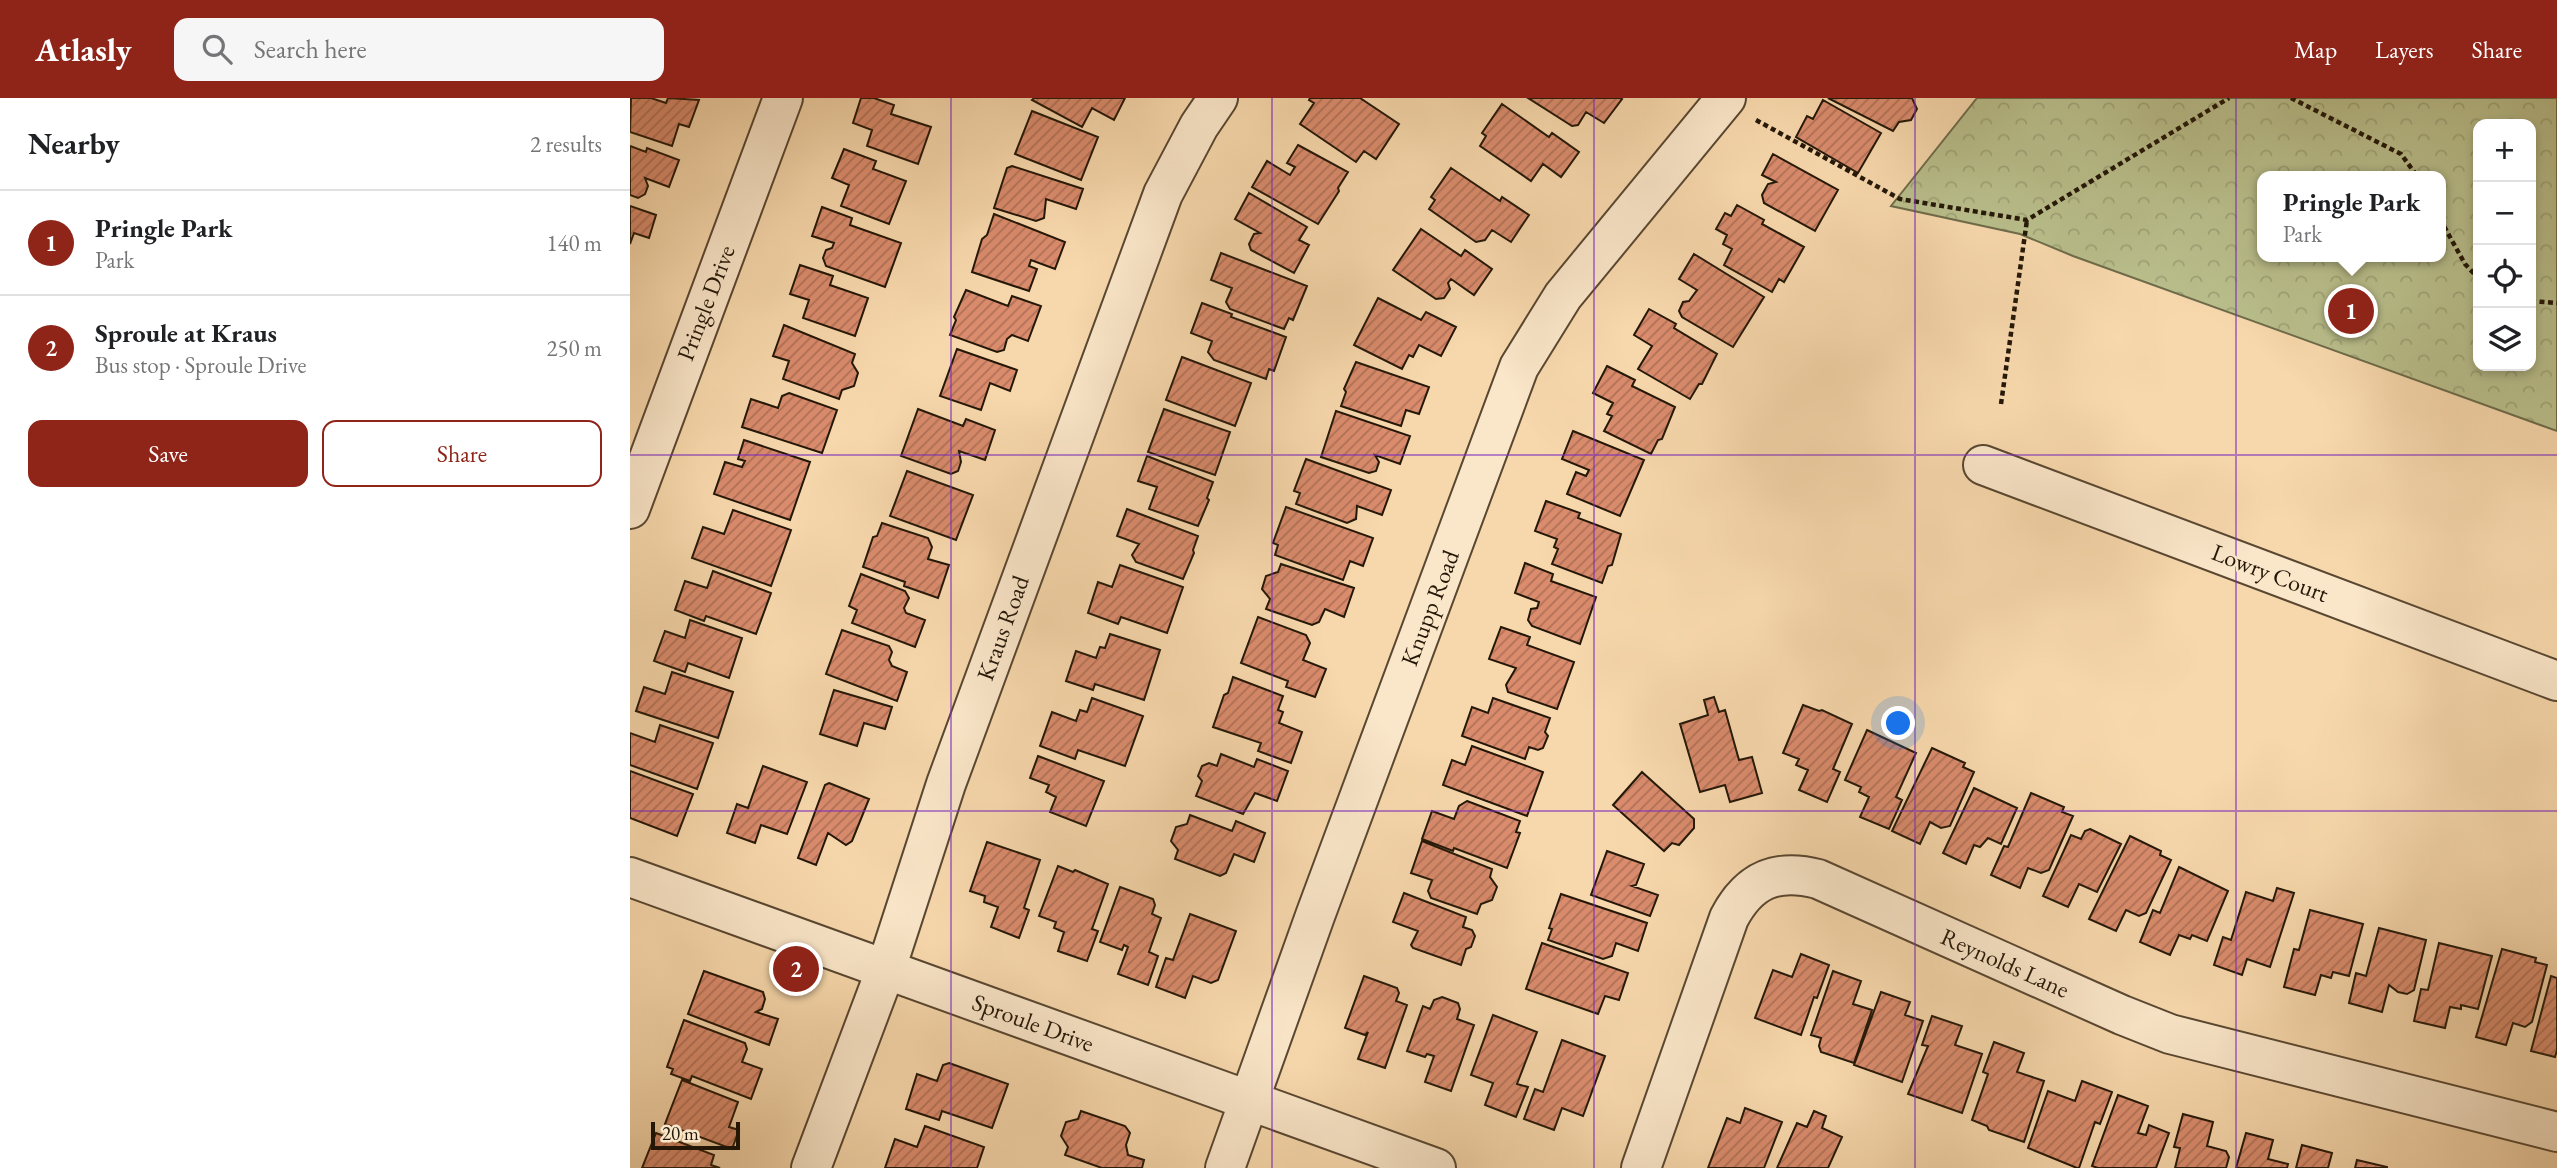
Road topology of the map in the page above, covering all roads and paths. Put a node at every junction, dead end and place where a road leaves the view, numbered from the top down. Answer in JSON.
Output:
{"nodes":[{"id":1,"x":783,"y":98,"type":"edge"},
{"id":2,"x":1218,"y":98,"type":"edge"},
{"id":3,"x":1726,"y":98,"type":"edge"},
{"id":4,"x":2229,"y":98,"type":"edge"},
{"id":5,"x":2293,"y":99,"type":"edge"},
{"id":6,"x":1756,"y":120,"type":"dead end"},
{"id":7,"x":2413,"y":171,"type":"edge"},
{"id":8,"x":2027,"y":220,"type":"junction"},
{"id":9,"x":2446,"y":230,"type":"edge"},
{"id":10,"x":2473,"y":273,"type":"edge"},
{"id":11,"x":2536,"y":301,"type":"edge"},
{"id":12,"x":2557,"y":303,"type":"edge"},
{"id":13,"x":2001,"y":404,"type":"dead end"},
{"id":14,"x":1983,"y":465,"type":"dead end"},
{"id":15,"x":630,"y":509,"type":"edge"},
{"id":16,"x":2557,"y":681,"type":"edge"},
{"id":17,"x":630,"y":877,"type":"edge"},
{"id":18,"x":886,"y":969,"type":"junction"},
{"id":19,"x":1250,"y":1101,"type":"junction"},
{"id":20,"x":2557,"y":1132,"type":"edge"},
{"id":21,"x":811,"y":1168,"type":"edge"},
{"id":22,"x":1225,"y":1168,"type":"edge"},
{"id":23,"x":1436,"y":1168,"type":"edge"},
{"id":24,"x":1641,"y":1168,"type":"edge"}],
"edges":[{"from":1,"to":15,"type":"street","name":"Pringle Drive"},
{"from":2,"to":18,"type":"street","name":"Kraus Road"},
{"from":3,"to":19,"type":"street","name":"Knupp Road"},
{"from":4,"to":8,"type":"path"},
{"from":5,"to":7,"type":"path"},
{"from":6,"to":8,"type":"path"},
{"from":8,"to":13,"type":"path"},
{"from":9,"to":10,"type":"path"},
{"from":11,"to":12,"type":"path"},
{"from":14,"to":16,"type":"street","name":"Lowry Court"},
{"from":17,"to":18,"type":"street","name":"Sproule Drive"},
{"from":18,"to":19,"type":"street","name":"Sproule Drive"},
{"from":18,"to":21,"type":"street","name":"Kraus Road"},
{"from":19,"to":22,"type":"street","name":"Knupp Road"},
{"from":19,"to":23,"type":"street","name":"Sproule Drive"},
{"from":20,"to":24,"type":"street","name":"Reynolds Lane"}]}
